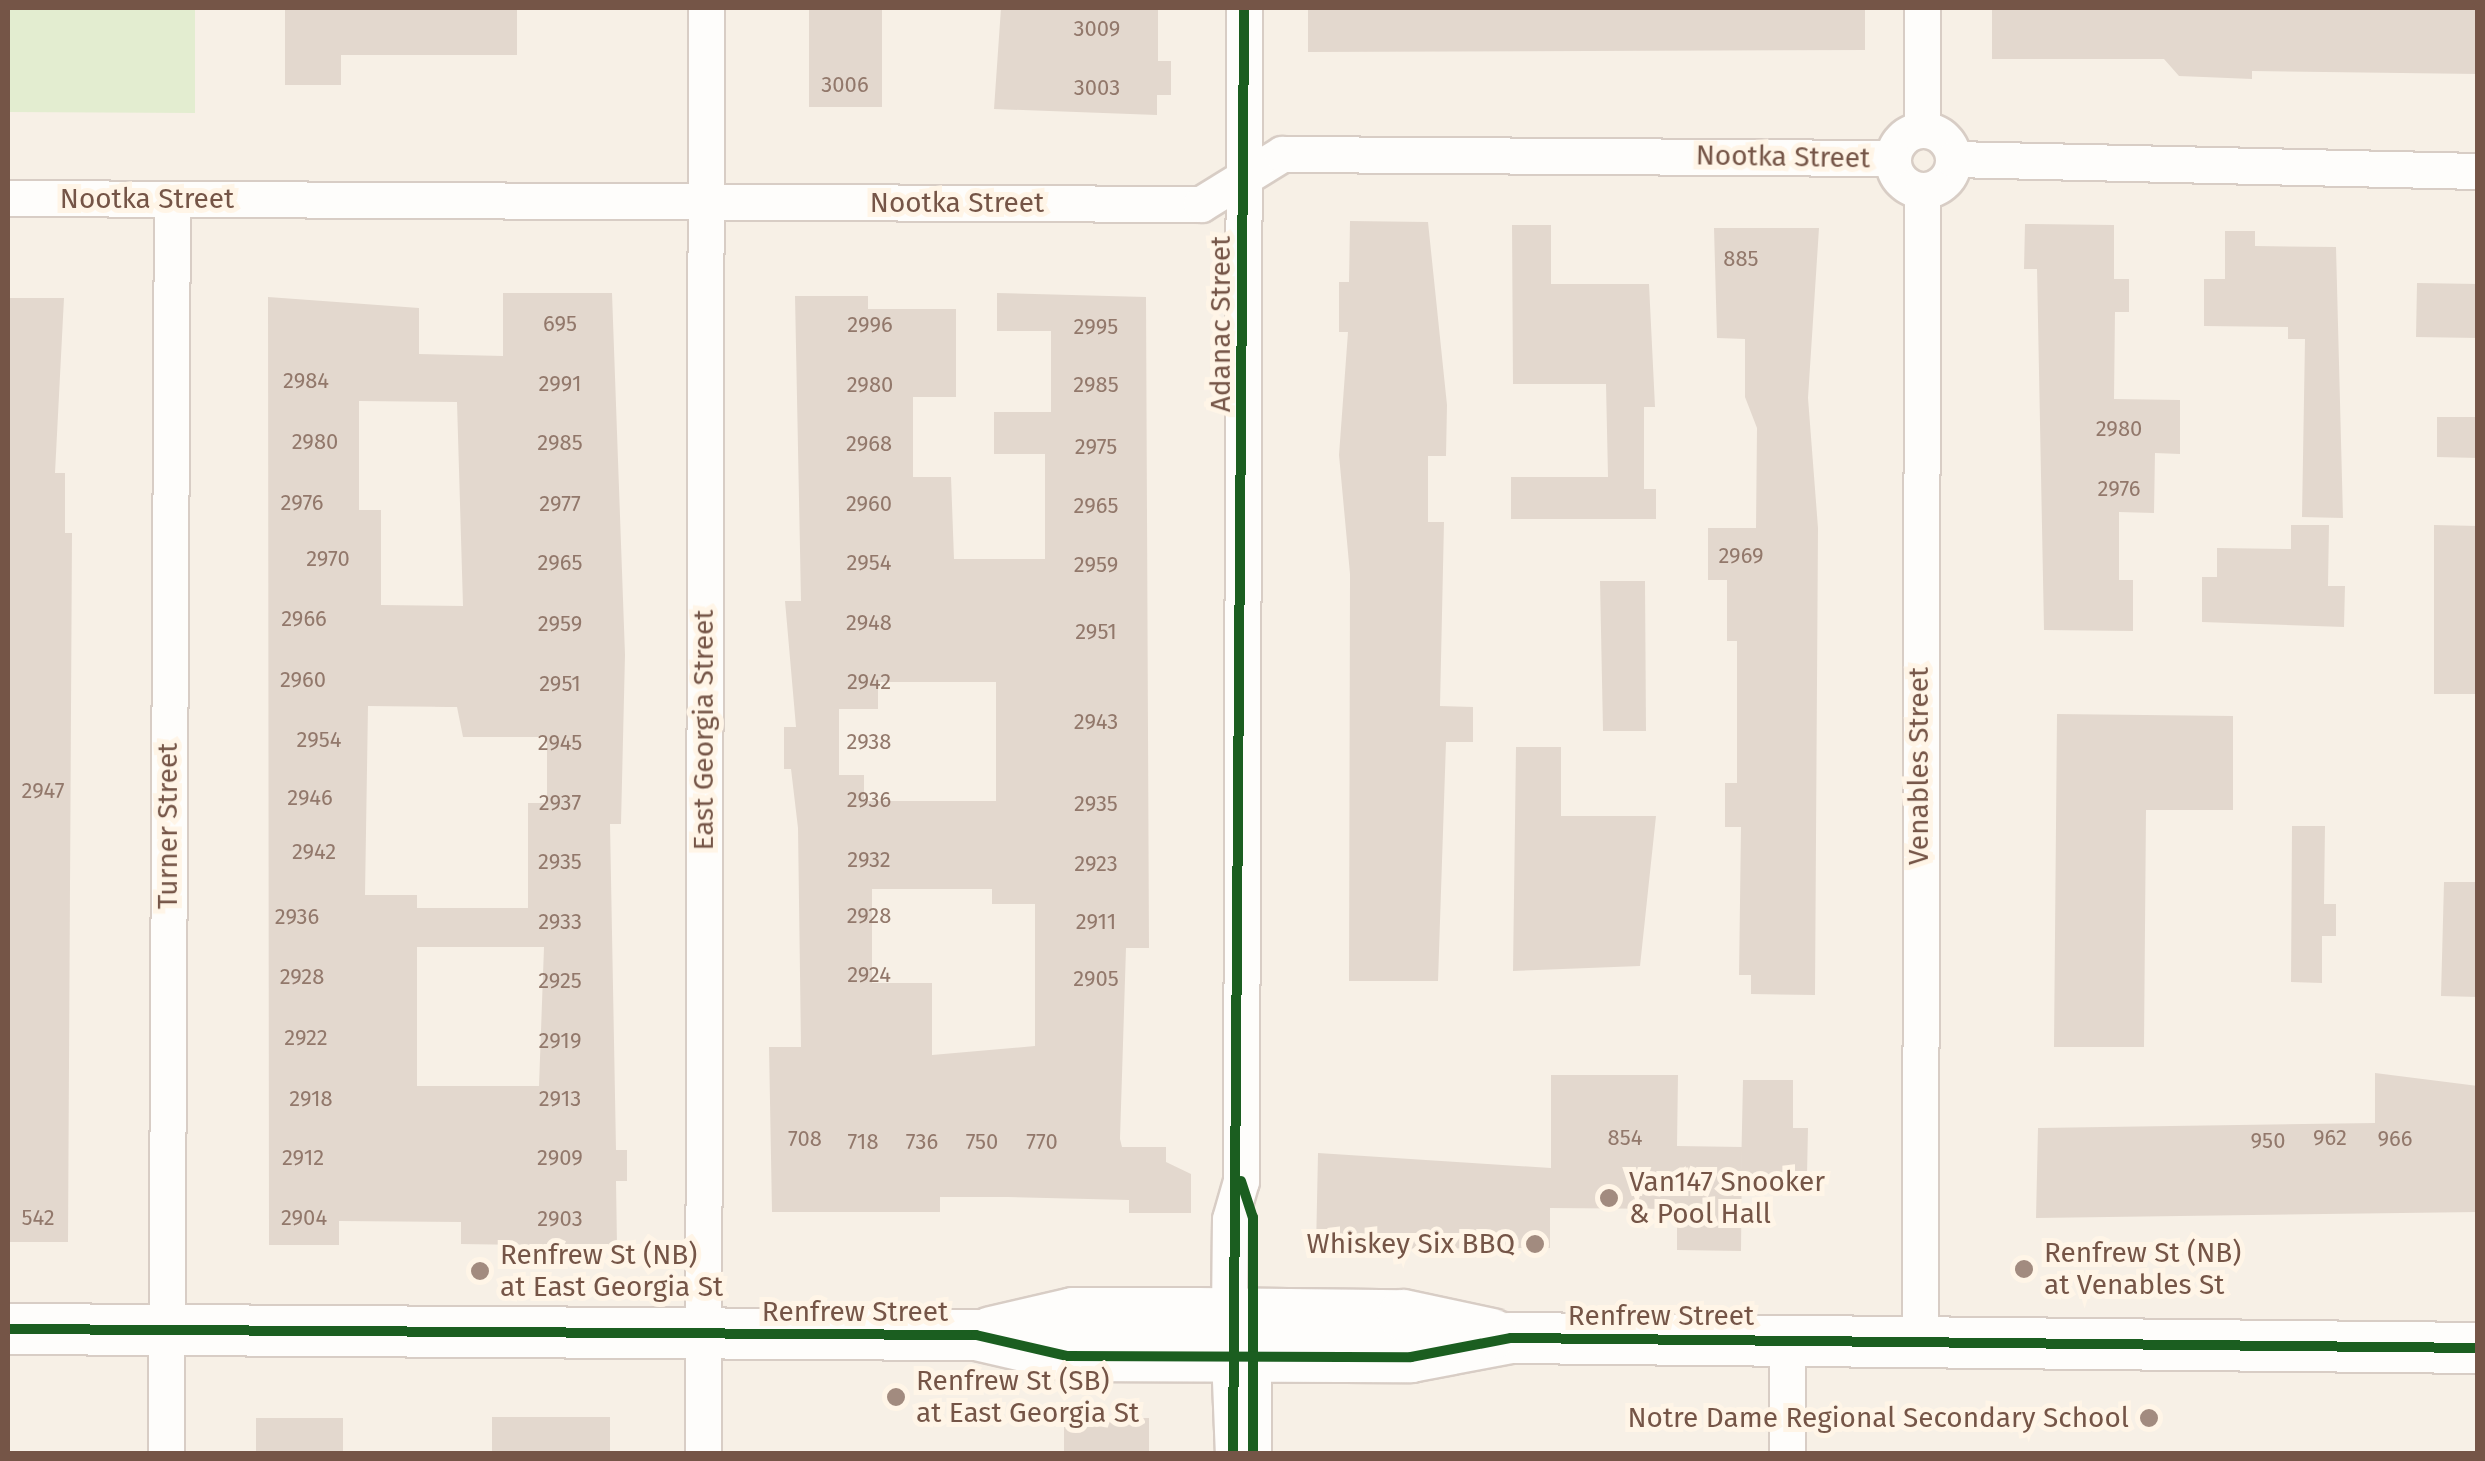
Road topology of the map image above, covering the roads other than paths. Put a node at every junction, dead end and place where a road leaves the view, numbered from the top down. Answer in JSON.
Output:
{"nodes":[{"id":1,"x":706,"y":8,"type":"edge"},
{"id":2,"x":1244,"y":8,"type":"edge"},
{"id":3,"x":1922,"y":8,"type":"edge"},
{"id":4,"x":1922,"y":130,"type":"junction"},
{"id":5,"x":1893,"y":158,"type":"junction"},
{"id":6,"x":1953,"y":159,"type":"junction"},
{"id":7,"x":2478,"y":171,"type":"edge"},
{"id":8,"x":1244,"y":177,"type":"junction"},
{"id":9,"x":1922,"y":190,"type":"junction"},
{"id":10,"x":8,"y":198,"type":"edge"},
{"id":11,"x":172,"y":199,"type":"junction"},
{"id":12,"x":706,"y":202,"type":"junction"},
{"id":13,"x":8,"y":1329,"type":"edge"},
{"id":14,"x":164,"y":1329,"type":"junction"},
{"id":15,"x":703,"y":1333,"type":"junction"},
{"id":16,"x":1241,"y":1335,"type":"junction"},
{"id":17,"x":1788,"y":1340,"type":"junction"},
{"id":18,"x":1920,"y":1342,"type":"junction"},
{"id":19,"x":2478,"y":1348,"type":"edge"},
{"id":20,"x":166,"y":1454,"type":"edge"},
{"id":21,"x":703,"y":1454,"type":"edge"},
{"id":22,"x":1233,"y":1454,"type":"edge"},
{"id":23,"x":1253,"y":1454,"type":"edge"},
{"id":24,"x":1787,"y":1454,"type":"edge"}],
"edges":[{"from":1,"to":12,"type":"street","name":"East Georgia Street"},
{"from":2,"to":8,"type":"street","name":"Adanac Street"},
{"from":3,"to":4,"type":"street"},
{"from":4,"to":5,"type":"street"},
{"from":4,"to":6,"type":"street"},
{"from":5,"to":8,"type":"street","name":"Nootka Street"},
{"from":5,"to":9,"type":"street"},
{"from":6,"to":7,"type":"street"},
{"from":6,"to":9,"type":"street"},
{"from":8,"to":12,"type":"street","name":"Nootka Street"},
{"from":8,"to":16,"type":"street","name":"Adanac Street"},
{"from":9,"to":18,"type":"street","name":"Venables Street"},
{"from":10,"to":11,"type":"street","name":"Nootka Street"},
{"from":11,"to":12,"type":"street","name":"Nootka Street"},
{"from":11,"to":14,"type":"street","name":"Turner Street"},
{"from":12,"to":15,"type":"street","name":"East Georgia Street"},
{"from":13,"to":14,"type":"street","name":"Renfrew Street"},
{"from":14,"to":15,"type":"street","name":"Renfrew Street"},
{"from":14,"to":20,"type":"street","name":"Turner Street"},
{"from":15,"to":16,"type":"street","name":"Renfrew Street"},
{"from":15,"to":21,"type":"street","name":"East Georgia Street"},
{"from":16,"to":17,"type":"street","name":"Renfrew Street"},
{"from":16,"to":22,"type":"street","name":"Adanac Street"},
{"from":16,"to":23,"type":"street","name":"Adanac Street"},
{"from":17,"to":18,"type":"street","name":"Renfrew Street"},
{"from":17,"to":24,"type":"street"},
{"from":18,"to":19,"type":"street","name":"Renfrew Street"}]}
